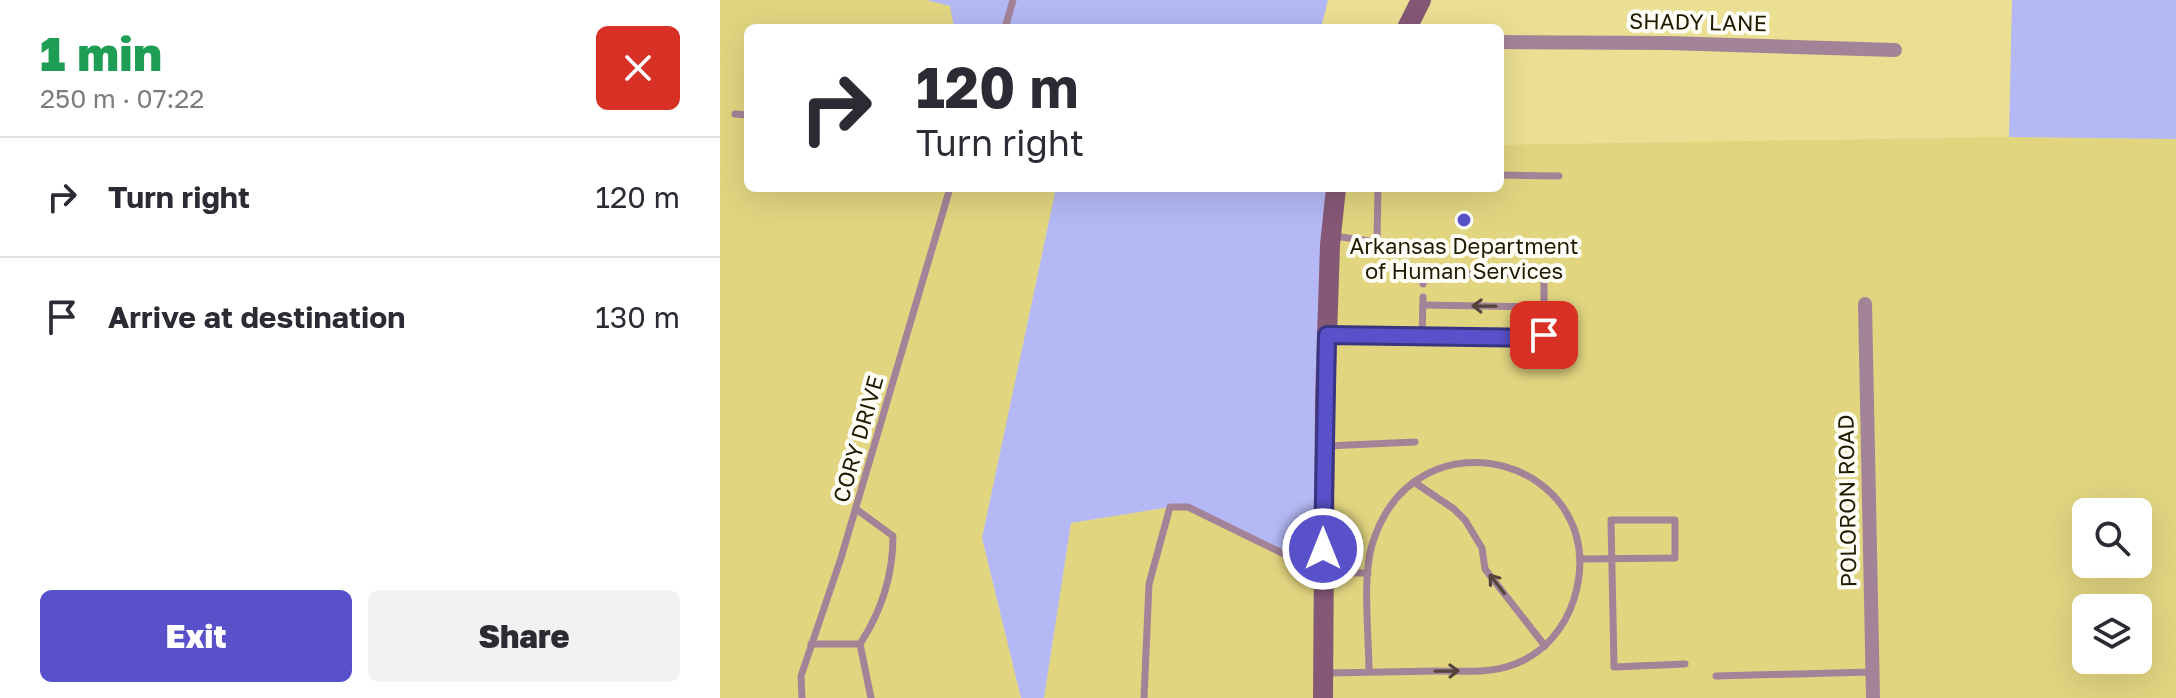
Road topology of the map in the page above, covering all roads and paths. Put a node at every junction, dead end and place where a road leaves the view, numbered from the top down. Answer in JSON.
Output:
{"nodes":[{"id":1,"x":1013,"y":0,"type":"edge"},
{"id":2,"x":1421,"y":0,"type":"edge"},
{"id":3,"x":1006,"y":24,"type":"edge"},
{"id":4,"x":1409,"y":24,"type":"edge"},
{"id":5,"x":1504,"y":42,"type":"edge"},
{"id":6,"x":1895,"y":50,"type":"dead end"},
{"id":7,"x":735,"y":114,"type":"dead end"},
{"id":8,"x":744,"y":115,"type":"edge"},
{"id":9,"x":1504,"y":175,"type":"edge"},
{"id":10,"x":1559,"y":176,"type":"dead end"},
{"id":11,"x":949,"y":192,"type":"edge"},
{"id":12,"x":1336,"y":192,"type":"edge"},
{"id":13,"x":1378,"y":192,"type":"edge"},
{"id":14,"x":1331,"y":235,"type":"junction"},
{"id":15,"x":1423,"y":284,"type":"dead end"},
{"id":16,"x":1865,"y":304,"type":"dead end"},
{"id":17,"x":1544,"y":307,"type":"junction"},
{"id":18,"x":1327,"y":335,"type":"junction"},
{"id":19,"x":1422,"y":337,"type":"junction"},
{"id":20,"x":1415,"y":442,"type":"dead end"},
{"id":21,"x":1324,"y":446,"type":"junction"},
{"id":22,"x":1414,"y":482,"type":"junction"},
{"id":23,"x":856,"y":509,"type":"junction"},
{"id":24,"x":1581,"y":559,"type":"junction"},
{"id":25,"x":1612,"y":559,"type":"junction"},
{"id":26,"x":1323,"y":573,"type":"junction"},
{"id":27,"x":1368,"y":573,"type":"junction"},
{"id":28,"x":811,"y":644,"type":"junction"},
{"id":29,"x":860,"y":644,"type":"junction"},
{"id":30,"x":1545,"y":646,"type":"junction"},
{"id":31,"x":1685,"y":664,"type":"dead end"},
{"id":32,"x":1369,"y":672,"type":"junction"},
{"id":33,"x":1872,"y":672,"type":"junction"},
{"id":34,"x":1323,"y":673,"type":"junction"},
{"id":35,"x":1716,"y":676,"type":"dead end"},
{"id":36,"x":802,"y":698,"type":"edge"},
{"id":37,"x":871,"y":698,"type":"edge"},
{"id":38,"x":1144,"y":698,"type":"edge"},
{"id":39,"x":1323,"y":698,"type":"edge"},
{"id":40,"x":1873,"y":698,"type":"edge"}],
"edges":[{"from":1,"to":3,"type":"lane"},
{"from":2,"to":4,"type":"main road"},
{"from":5,"to":6,"type":"street","name":"SHADY LANE"},
{"from":7,"to":8,"type":"lane"},
{"from":9,"to":10,"type":"lane"},
{"from":11,"to":23,"type":"lane","name":"CORY DRIVE"},
{"from":12,"to":14,"type":"main road"},
{"from":13,"to":14,"type":"lane"},
{"from":14,"to":18,"type":"main road"},
{"from":15,"to":17,"type":"lane"},
{"from":16,"to":33,"type":"street","name":"POLORON ROAD"},
{"from":17,"to":19,"type":"lane"},
{"from":17,"to":19,"type":"lane","one_way":true},
{"from":18,"to":19,"type":"lane"},
{"from":18,"to":21,"type":"main road"},
{"from":20,"to":21,"type":"lane"},
{"from":21,"to":26,"type":"main road"},
{"from":22,"to":24,"type":"lane"},
{"from":22,"to":27,"type":"lane"},
{"from":30,"to":22,"type":"lane","one_way":true},
{"from":23,"to":28,"type":"lane","name":"CORY DRIVE"},
{"from":23,"to":29,"type":"lane"},
{"from":24,"to":25,"type":"lane"},
{"from":24,"to":30,"type":"lane"},
{"from":25,"to":25,"type":"lane"},
{"from":25,"to":31,"type":"lane"},
{"from":26,"to":27,"type":"lane"},
{"from":26,"to":34,"type":"main road"},
{"from":26,"to":38,"type":"lane"},
{"from":27,"to":32,"type":"lane"},
{"from":28,"to":29,"type":"lane"},
{"from":28,"to":36,"type":"lane","name":"CORY DRIVE"},
{"from":29,"to":37,"type":"lane"},
{"from":32,"to":30,"type":"lane","one_way":true},
{"from":32,"to":34,"type":"lane"},
{"from":33,"to":35,"type":"lane"},
{"from":33,"to":40,"type":"street","name":"POLORON ROAD"},
{"from":34,"to":39,"type":"main road"}]}
